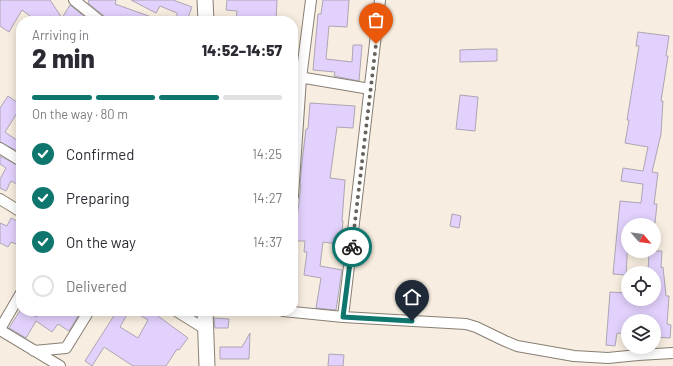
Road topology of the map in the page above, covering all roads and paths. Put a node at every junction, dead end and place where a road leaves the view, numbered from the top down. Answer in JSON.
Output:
{"nodes":[{"id":1,"x":74,"y":0,"type":"edge"},
{"id":2,"x":205,"y":0,"type":"edge"},
{"id":3,"x":311,"y":0,"type":"edge"},
{"id":4,"x":380,"y":0,"type":"edge"},
{"id":5,"x":94,"y":16,"type":"edge"},
{"id":6,"x":206,"y":16,"type":"edge"},
{"id":7,"x":298,"y":72,"type":"edge"},
{"id":8,"x":298,"y":77,"type":"edge"},
{"id":9,"x":370,"y":88,"type":"junction"},
{"id":10,"x":0,"y":148,"type":"edge"},
{"id":11,"x":16,"y":158,"type":"edge"},
{"id":12,"x":0,"y":199,"type":"edge"},
{"id":13,"x":16,"y":209,"type":"edge"},
{"id":14,"x":16,"y":302,"type":"edge"},
{"id":15,"x":298,"y":312,"type":"edge"},
{"id":16,"x":86,"y":316,"type":"edge"},
{"id":17,"x":184,"y":316,"type":"edge"},
{"id":18,"x":205,"y":316,"type":"edge"},
{"id":19,"x":343,"y":317,"type":"junction"},
{"id":20,"x":0,"y":329,"type":"edge"},
{"id":21,"x":205,"y":329,"type":"junction"},
{"id":22,"x":34,"y":351,"type":"junction"},
{"id":23,"x":673,"y":354,"type":"edge"},
{"id":24,"x":60,"y":366,"type":"edge"},
{"id":25,"x":207,"y":366,"type":"edge"}],
"edges":[{"from":1,"to":5,"type":"street"},
{"from":2,"to":6,"type":"main road"},
{"from":3,"to":7,"type":"street"},
{"from":4,"to":9,"type":"street"},
{"from":8,"to":9,"type":"street"},
{"from":9,"to":19,"type":"street"},
{"from":10,"to":11,"type":"street"},
{"from":12,"to":13,"type":"street"},
{"from":14,"to":20,"type":"street"},
{"from":15,"to":19,"type":"street"},
{"from":16,"to":22,"type":"street"},
{"from":17,"to":21,"type":"street"},
{"from":18,"to":21,"type":"main road"},
{"from":19,"to":23,"type":"street"},
{"from":20,"to":22,"type":"street"},
{"from":21,"to":25,"type":"main road"},
{"from":22,"to":24,"type":"street"}]}
